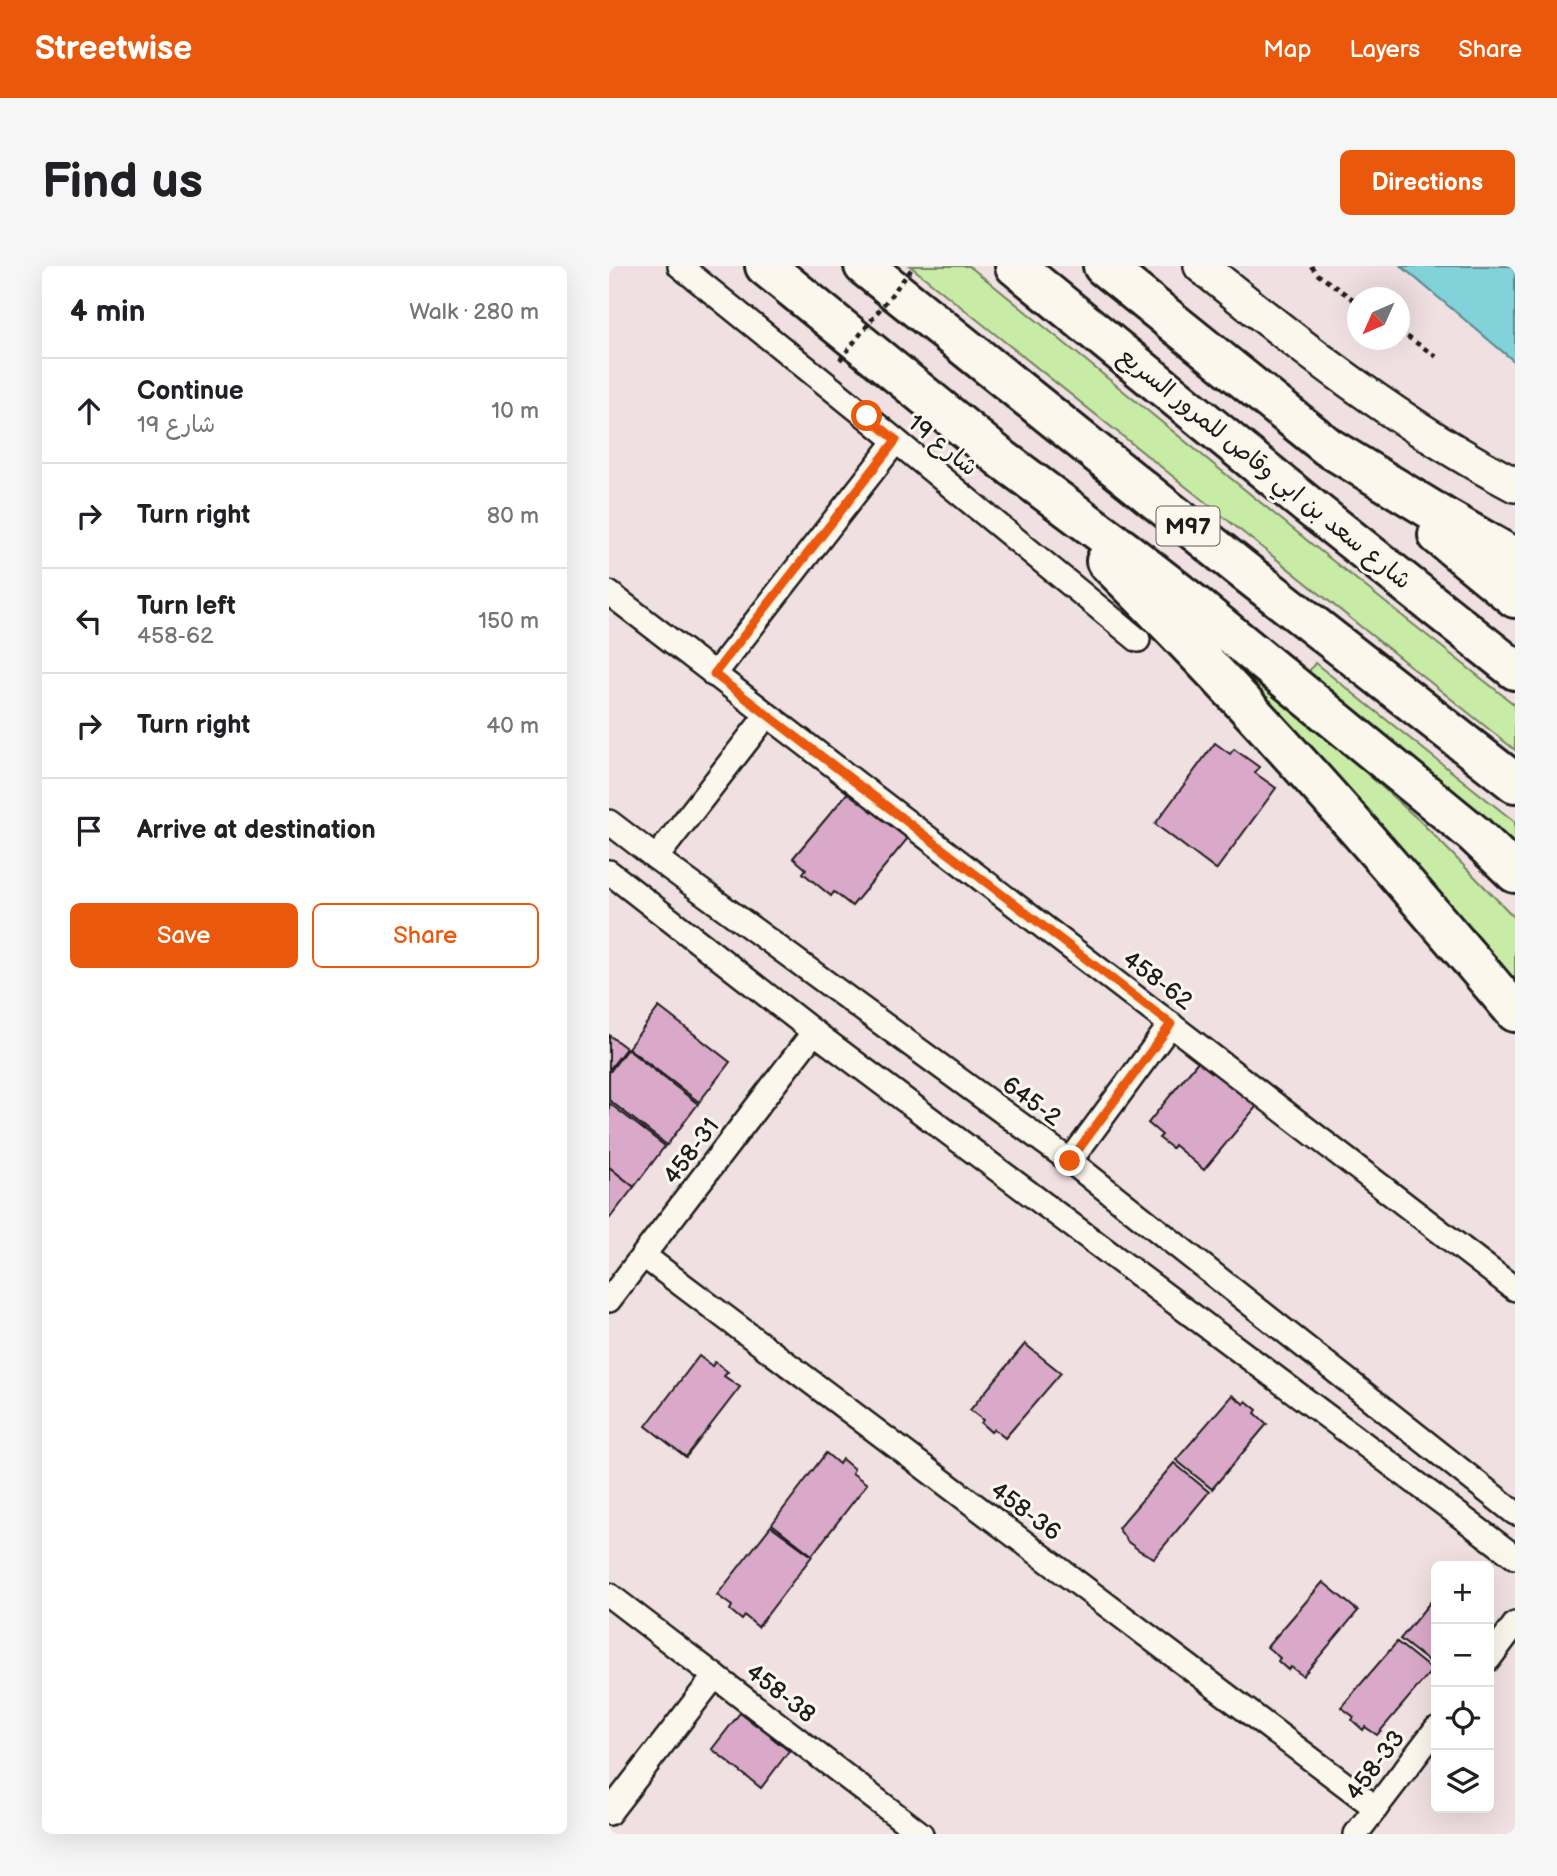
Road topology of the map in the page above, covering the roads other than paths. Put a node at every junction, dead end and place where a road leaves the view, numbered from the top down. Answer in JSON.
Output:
{"nodes":[{"id":1,"x":680,"y":266,"type":"edge"},
{"id":2,"x":765,"y":266,"type":"edge"},
{"id":3,"x":864,"y":266,"type":"edge"},
{"id":4,"x":1015,"y":266,"type":"edge"},
{"id":5,"x":1103,"y":266,"type":"edge"},
{"id":6,"x":1201,"y":266,"type":"edge"},
{"id":7,"x":896,"y":440,"type":"junction"},
{"id":8,"x":1328,"y":447,"type":"junction"},
{"id":9,"x":1002,"y":459,"type":"junction"},
{"id":10,"x":1515,"y":485,"type":"edge"},
{"id":11,"x":1515,"y":558,"type":"edge"},
{"id":12,"x":609,"y":593,"type":"edge"},
{"id":13,"x":1515,"y":597,"type":"edge"},
{"id":14,"x":1139,"y":640,"type":"dead end"},
{"id":15,"x":1515,"y":670,"type":"edge"},
{"id":16,"x":714,"y":674,"type":"junction"},
{"id":17,"x":767,"y":715,"type":"junction"},
{"id":18,"x":1515,"y":783,"type":"edge"},
{"id":19,"x":609,"y":822,"type":"edge"},
{"id":20,"x":656,"y":858,"type":"junction"},
{"id":21,"x":609,"y":872,"type":"edge"},
{"id":22,"x":1515,"y":873,"type":"edge"},
{"id":23,"x":1515,"y":1012,"type":"edge"},
{"id":24,"x":1171,"y":1024,"type":"junction"},
{"id":25,"x":814,"y":1032,"type":"junction"},
{"id":26,"x":1070,"y":1161,"type":"junction"},
{"id":27,"x":644,"y":1256,"type":"junction"},
{"id":28,"x":1515,"y":1289,"type":"edge"},
{"id":29,"x":609,"y":1300,"type":"edge"},
{"id":30,"x":1515,"y":1513,"type":"edge"},
{"id":31,"x":1515,"y":1557,"type":"edge"},
{"id":32,"x":609,"y":1595,"type":"edge"},
{"id":33,"x":1515,"y":1624,"type":"edge"},
{"id":34,"x":1494,"y":1652,"type":"edge"},
{"id":35,"x":715,"y":1676,"type":"junction"},
{"id":36,"x":1431,"y":1735,"type":"edge"},
{"id":37,"x":1376,"y":1808,"type":"junction"},
{"id":38,"x":609,"y":1813,"type":"edge"},
{"id":39,"x":921,"y":1834,"type":"edge"},
{"id":40,"x":1356,"y":1834,"type":"edge"}],
"edges":[{"from":1,"to":7,"type":"street","name":"شارع 19"},
{"from":2,"to":9,"type":"highway"},
{"from":3,"to":18,"type":"highway","number":"M97"},
{"from":4,"to":15,"type":"highway","name":"شارع سعد بن ابي وقاص للمرور السريع"},
{"from":5,"to":8,"type":"highway"},
{"from":6,"to":10,"type":"street"},
{"from":7,"to":14,"type":"street","name":"شارع 19"},
{"from":7,"to":16,"type":"street"},
{"from":8,"to":11,"type":"highway"},
{"from":8,"to":13,"type":"highway"},
{"from":9,"to":22,"type":"highway"},
{"from":9,"to":23,"type":"highway"},
{"from":12,"to":16,"type":"street","name":"458-62"},
{"from":16,"to":17,"type":"street","name":"458-62"},
{"from":17,"to":20,"type":"street"},
{"from":17,"to":24,"type":"street","name":"458-62"},
{"from":19,"to":20,"type":"street","name":"645-2"},
{"from":20,"to":26,"type":"street","name":"645-2"},
{"from":21,"to":25,"type":"street"},
{"from":24,"to":26,"type":"street"},
{"from":24,"to":28,"type":"street","name":"458-62"},
{"from":25,"to":27,"type":"street","name":"458-31"},
{"from":25,"to":31,"type":"street"},
{"from":26,"to":30,"type":"street","name":"645-2"},
{"from":27,"to":29,"type":"street","name":"458-31"},
{"from":27,"to":37,"type":"street","name":"458-36"},
{"from":32,"to":35,"type":"street","name":"458-38"},
{"from":33,"to":34,"type":"street"},
{"from":35,"to":38,"type":"street"},
{"from":35,"to":39,"type":"street","name":"458-38"},
{"from":36,"to":37,"type":"street","name":"458-33"},
{"from":37,"to":40,"type":"street","name":"458-33"}]}
